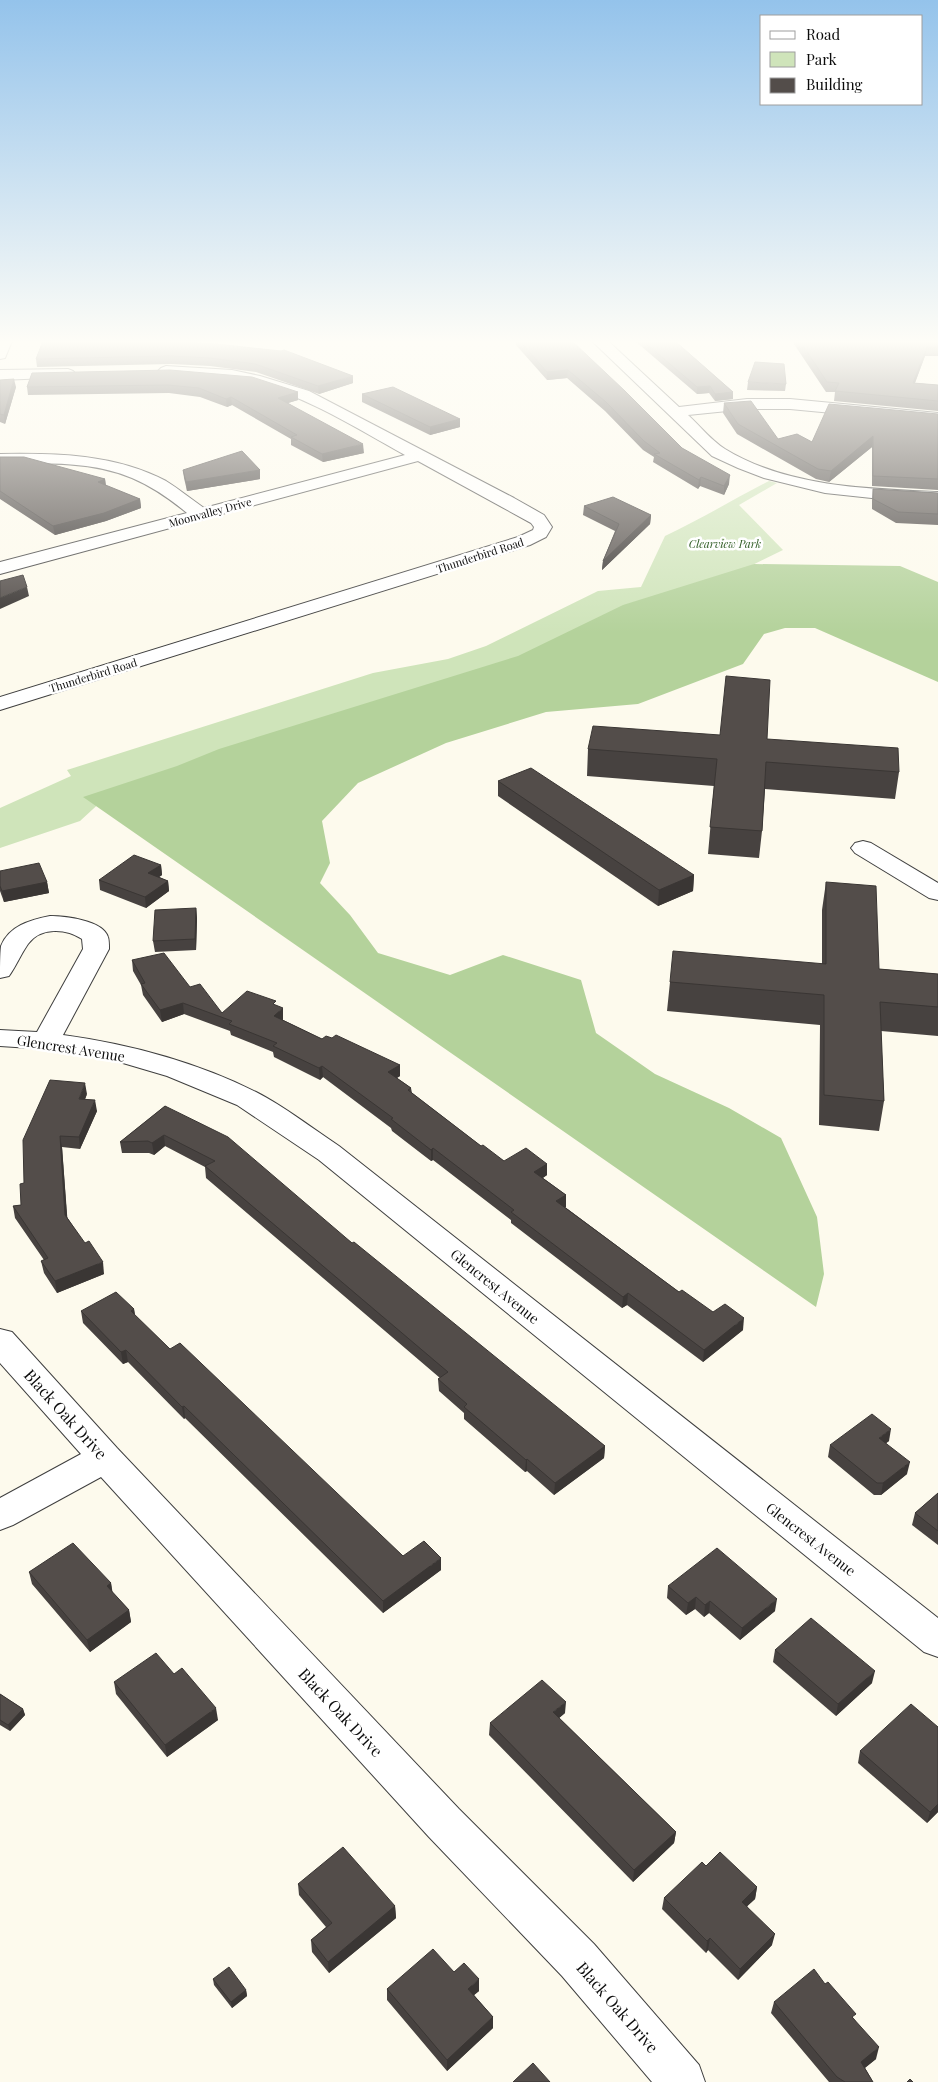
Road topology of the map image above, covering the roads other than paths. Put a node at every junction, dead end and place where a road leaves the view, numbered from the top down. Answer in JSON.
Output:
{"nodes":[{"id":1,"x":386,"y":438,"type":"edge"},
{"id":2,"x":703,"y":438,"type":"edge"},
{"id":3,"x":419,"y":456,"type":"junction"},
{"id":4,"x":0,"y":459,"type":"edge"},
{"id":5,"x":938,"y":497,"type":"edge"},
{"id":6,"x":202,"y":515,"type":"junction"},
{"id":7,"x":0,"y":568,"type":"edge"},
{"id":8,"x":0,"y":704,"type":"edge"},
{"id":9,"x":863,"y":848,"type":"dead end"},
{"id":10,"x":938,"y":893,"type":"edge"},
{"id":11,"x":0,"y":970,"type":"edge"},
{"id":12,"x":46,"y":1041,"type":"junction"},
{"id":13,"x":5,"y":1046,"type":"edge"},
{"id":14,"x":0,"y":1341,"type":"edge"},
{"id":15,"x":105,"y":1458,"type":"junction"},
{"id":16,"x":0,"y":1515,"type":"edge"},
{"id":17,"x":938,"y":1640,"type":"edge"},
{"id":18,"x":682,"y":2082,"type":"edge"}],
"edges":[{"from":1,"to":3,"type":"street","name":"Thunderbird Road"},
{"from":2,"to":5,"type":"street"},
{"from":3,"to":6,"type":"street","name":"Moonvalley Drive"},
{"from":3,"to":8,"type":"street","name":"Thunderbird Road"},
{"from":4,"to":6,"type":"street"},
{"from":6,"to":7,"type":"street","name":"Moonvalley Drive"},
{"from":9,"to":10,"type":"street"},
{"from":11,"to":12,"type":"street"},
{"from":12,"to":13,"type":"street","name":"Glencrest Avenue"},
{"from":12,"to":17,"type":"street","name":"Glencrest Avenue"},
{"from":14,"to":15,"type":"street","name":"Black Oak Drive"},
{"from":15,"to":16,"type":"street"},
{"from":15,"to":18,"type":"street","name":"Black Oak Drive"}]}
